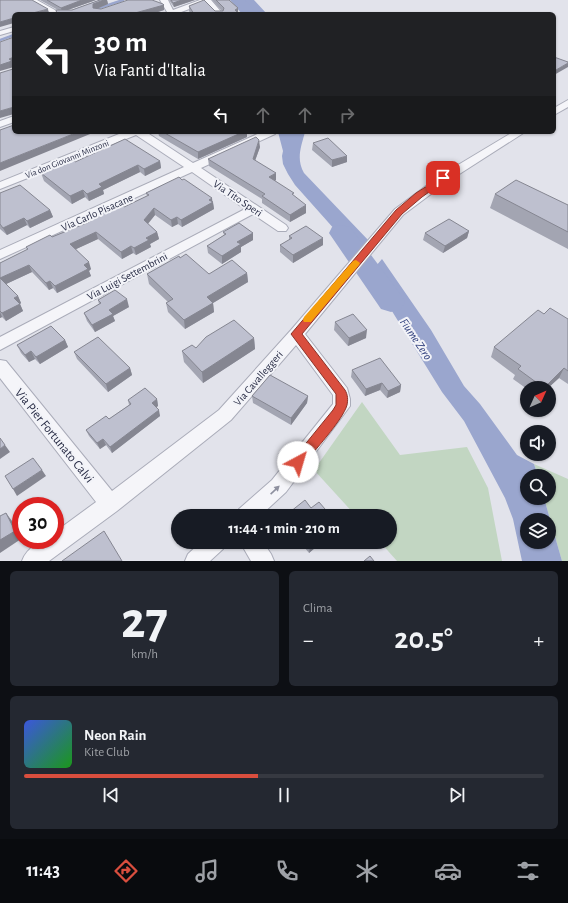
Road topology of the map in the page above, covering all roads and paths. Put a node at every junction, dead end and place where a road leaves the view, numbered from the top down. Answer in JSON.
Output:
{"nodes":[{"id":1,"x":32,"y":0,"type":"edge"},
{"id":2,"x":164,"y":0,"type":"edge"},
{"id":3,"x":206,"y":0,"type":"edge"},
{"id":4,"x":54,"y":12,"type":"edge"},
{"id":5,"x":169,"y":12,"type":"edge"},
{"id":6,"x":175,"y":12,"type":"edge"},
{"id":7,"x":218,"y":12,"type":"edge"},
{"id":8,"x":12,"y":30,"type":"edge"},
{"id":9,"x":0,"y":33,"type":"edge"},
{"id":10,"x":568,"y":103,"type":"edge"},
{"id":11,"x":556,"y":111,"type":"edge"},
{"id":12,"x":12,"y":120,"type":"edge"},
{"id":13,"x":0,"y":124,"type":"edge"},
{"id":14,"x":128,"y":134,"type":"edge"},
{"id":15,"x":141,"y":134,"type":"edge"},
{"id":16,"x":267,"y":134,"type":"edge"},
{"id":17,"x":517,"y":134,"type":"edge"},
{"id":18,"x":193,"y":168,"type":"junction"},
{"id":19,"x":0,"y":186,"type":"edge"},
{"id":20,"x":254,"y":209,"type":"junction"},
{"id":21,"x":282,"y":228,"type":"dead end"},
{"id":22,"x":0,"y":255,"type":"edge"},
{"id":23,"x":296,"y":334,"type":"junction"},
{"id":24,"x":0,"y":344,"type":"edge"},
{"id":25,"x":0,"y":366,"type":"edge"},
{"id":26,"x":110,"y":504,"type":"junction"},
{"id":27,"x":254,"y":509,"type":"edge"},
{"id":28,"x":208,"y":549,"type":"edge"},
{"id":29,"x":255,"y":549,"type":"edge"},
{"id":30,"x":32,"y":561,"type":"edge"},
{"id":31,"x":195,"y":561,"type":"edge"},
{"id":32,"x":264,"y":561,"type":"edge"}],
"edges":[{"from":1,"to":4,"type":"street"},
{"from":2,"to":5,"type":"street"},
{"from":3,"to":6,"type":"street"},
{"from":3,"to":7,"type":"street"},
{"from":8,"to":9,"type":"street"},
{"from":10,"to":11,"type":"street"},
{"from":12,"to":13,"type":"street"},
{"from":14,"to":19,"type":"street","name":"Via don Giovanni Minzoni"},
{"from":15,"to":18,"type":"street","name":"Via Tito Speri"},
{"from":16,"to":18,"type":"street"},
{"from":17,"to":23,"type":"street","name":"Via Cavalleggeri"},
{"from":18,"to":20,"type":"street","name":"Via Tito Speri"},
{"from":18,"to":22,"type":"street","name":"Via Carlo Pisacane"},
{"from":20,"to":21,"type":"street","name":"Via Tito Speri"},
{"from":20,"to":24,"type":"street","name":"Via Luigi Settembrini"},
{"from":23,"to":26,"type":"street","name":"Via Cavalleggeri"},
{"from":27,"to":23,"type":"street","one_way":true},
{"from":25,"to":26,"type":"street","name":"Via Pier Fortunato Calvi"},
{"from":26,"to":30,"type":"street","name":"Via Cavalleggeri"},
{"from":28,"to":31,"type":"street"},
{"from":29,"to":32,"type":"street"}]}
